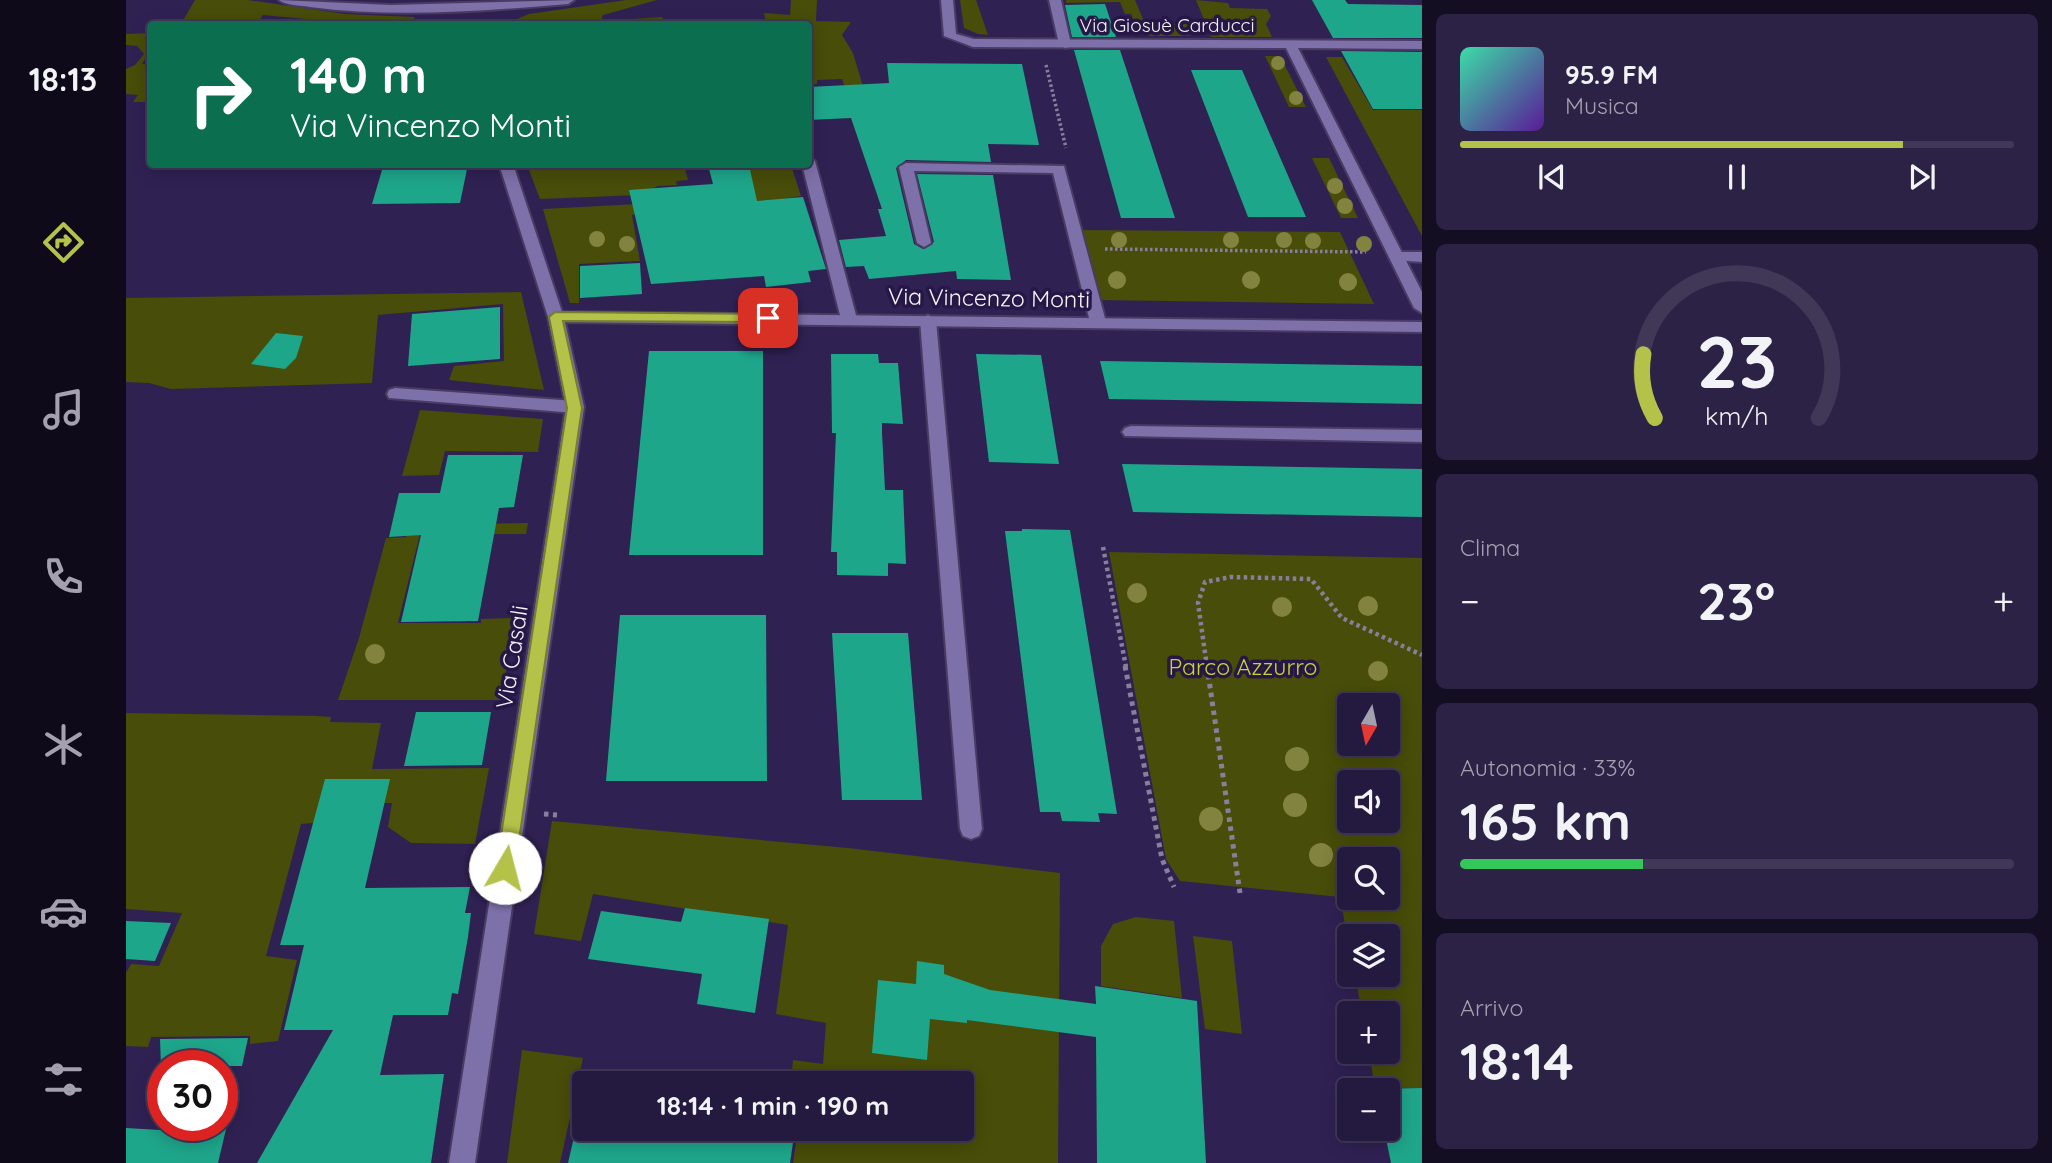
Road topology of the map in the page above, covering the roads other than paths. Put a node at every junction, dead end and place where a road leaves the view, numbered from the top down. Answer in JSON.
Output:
{"nodes":[{"id":1,"x":285,"y":0,"type":"edge"},
{"id":2,"x":568,"y":0,"type":"edge"},
{"id":3,"x":947,"y":0,"type":"edge"},
{"id":4,"x":1055,"y":0,"type":"edge"},
{"id":5,"x":1066,"y":44,"type":"junction"},
{"id":6,"x":1290,"y":44,"type":"junction"},
{"id":7,"x":1422,"y":45,"type":"edge"},
{"id":8,"x":507,"y":168,"type":"edge"},
{"id":9,"x":799,"y":168,"type":"edge"},
{"id":10,"x":810,"y":168,"type":"edge"},
{"id":11,"x":924,"y":243,"type":"dead end"},
{"id":12,"x":1396,"y":255,"type":"junction"},
{"id":13,"x":1422,"y":257,"type":"edge"},
{"id":14,"x":1422,"y":308,"type":"edge"},
{"id":15,"x":555,"y":317,"type":"junction"},
{"id":16,"x":843,"y":319,"type":"junction"},
{"id":17,"x":928,"y":320,"type":"junction"},
{"id":18,"x":1098,"y":322,"type":"junction"},
{"id":19,"x":1422,"y":327,"type":"edge"},
{"id":20,"x":396,"y":394,"type":"dead end"},
{"id":21,"x":575,"y":408,"type":"junction"},
{"id":22,"x":1130,"y":432,"type":"dead end"},
{"id":23,"x":1422,"y":436,"type":"edge"},
{"id":24,"x":971,"y":829,"type":"dead end"},
{"id":25,"x":462,"y":1163,"type":"edge"}],
"edges":[{"from":1,"to":2,"type":"street"},
{"from":3,"to":5,"type":"street","name":"Via Giosuè Carducci"},
{"from":4,"to":5,"type":"street"},
{"from":5,"to":6,"type":"street","name":"Via Giosuè Carducci"},
{"from":6,"to":7,"type":"street","name":"Via Giosuè Carducci"},
{"from":6,"to":12,"type":"street"},
{"from":8,"to":15,"type":"street","name":"Via Casali"},
{"from":9,"to":16,"type":"street"},
{"from":10,"to":16,"type":"street"},
{"from":11,"to":18,"type":"street"},
{"from":12,"to":13,"type":"street"},
{"from":12,"to":14,"type":"street"},
{"from":15,"to":16,"type":"street","name":"Via Vincenzo Monti"},
{"from":15,"to":21,"type":"street","name":"Via Casali"},
{"from":16,"to":17,"type":"street","name":"Via Vincenzo Monti"},
{"from":17,"to":18,"type":"street","name":"Via Vincenzo Monti"},
{"from":17,"to":24,"type":"street"},
{"from":18,"to":19,"type":"street","name":"Via Vincenzo Monti"},
{"from":20,"to":21,"type":"street"},
{"from":21,"to":25,"type":"street","name":"Via Casali"},
{"from":22,"to":23,"type":"street"}]}
